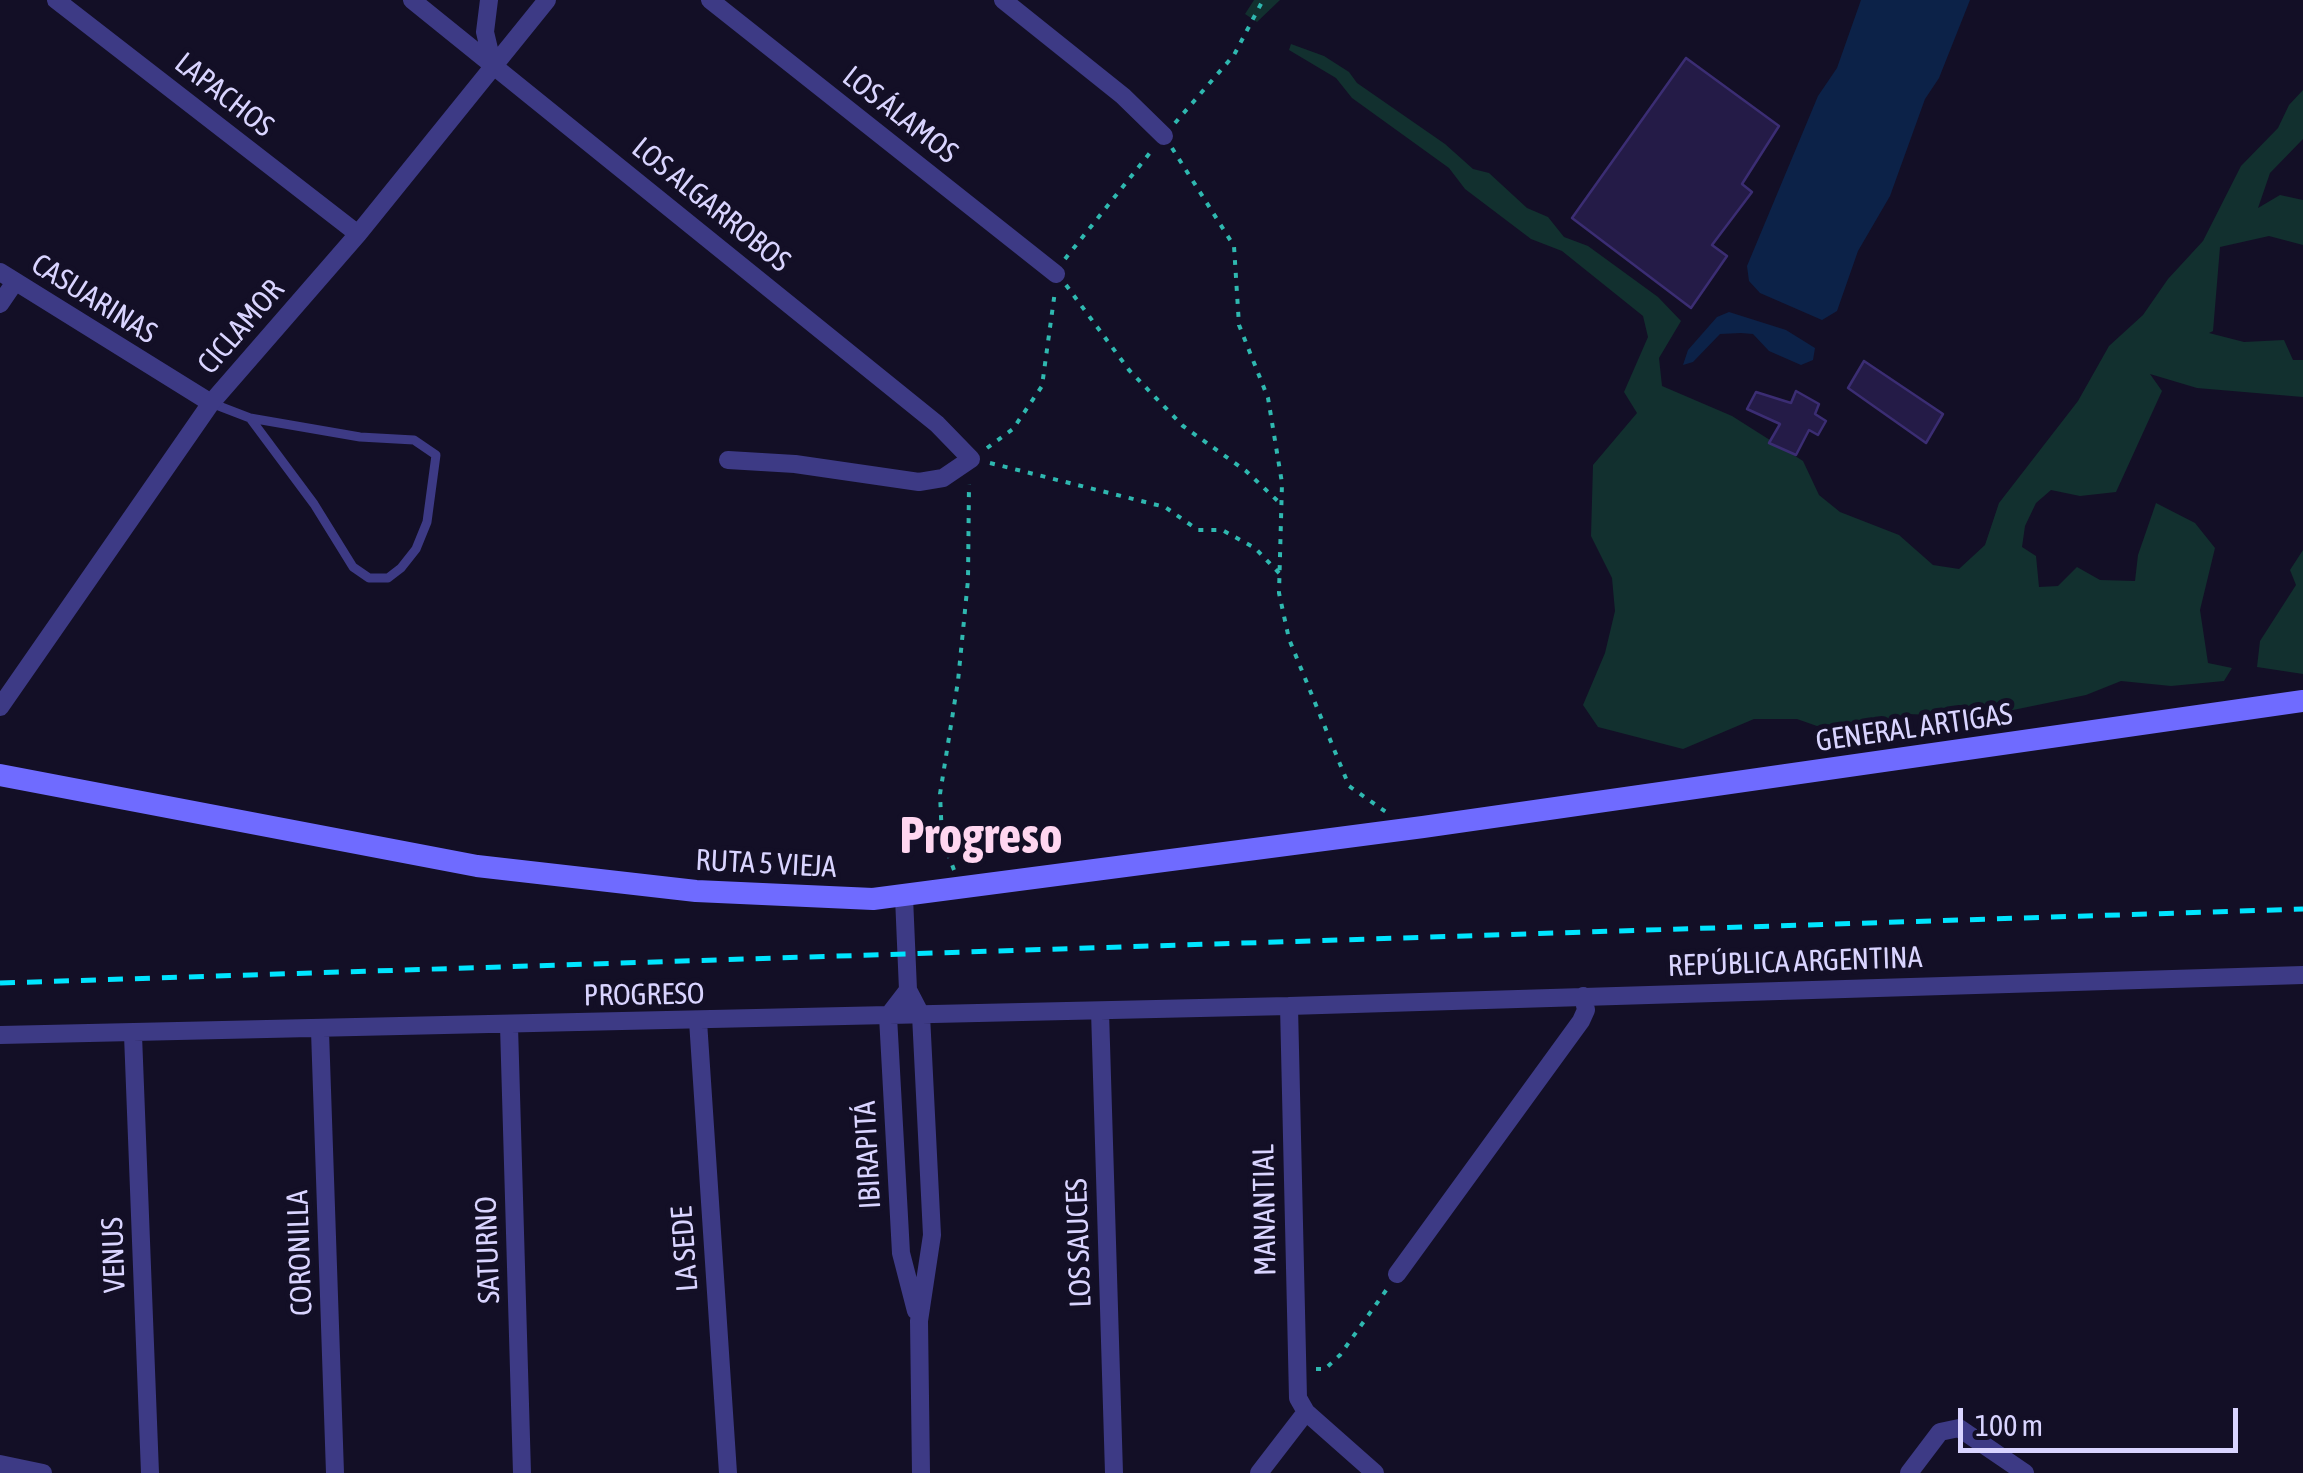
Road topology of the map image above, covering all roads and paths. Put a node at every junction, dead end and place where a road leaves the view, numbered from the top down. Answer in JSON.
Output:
{"nodes":[{"id":1,"x":56,"y":0,"type":"edge"},
{"id":2,"x":412,"y":0,"type":"edge"},
{"id":3,"x":488,"y":0,"type":"edge"},
{"id":4,"x":547,"y":0,"type":"edge"},
{"id":5,"x":710,"y":0,"type":"edge"},
{"id":6,"x":1003,"y":0,"type":"edge"},
{"id":7,"x":493,"y":66,"type":"junction"},
{"id":8,"x":1164,"y":136,"type":"joint"},
{"id":9,"x":358,"y":234,"type":"junction"},
{"id":10,"x":1056,"y":274,"type":"junction"},
{"id":11,"x":8,"y":277,"type":"edge"},
{"id":12,"x":0,"y":304,"type":"edge"},
{"id":13,"x":210,"y":404,"type":"junction"},
{"id":14,"x":250,"y":418,"type":"junction"},
{"id":15,"x":970,"y":459,"type":"junction"},
{"id":16,"x":728,"y":460,"type":"dead end"},
{"id":17,"x":1282,"y":506,"type":"junction"},
{"id":18,"x":1280,"y":574,"type":"junction"},
{"id":19,"x":2303,"y":701,"type":"edge"},
{"id":20,"x":0,"y":707,"type":"edge"},
{"id":21,"x":0,"y":775,"type":"edge"},
{"id":22,"x":1532,"y":810,"type":"joint"},
{"id":23,"x":1423,"y":827,"type":"junction"},
{"id":24,"x":961,"y":890,"type":"junction"},
{"id":25,"x":904,"y":898,"type":"junction"},
{"id":26,"x":2303,"y":975,"type":"edge"},
{"id":27,"x":908,"y":990,"type":"junction"},
{"id":28,"x":1583,"y":996,"type":"junction"},
{"id":29,"x":1289,"y":1006,"type":"junction"},
{"id":30,"x":1100,"y":1011,"type":"junction"},
{"id":31,"x":920,"y":1015,"type":"junction"},
{"id":32,"x":888,"y":1016,"type":"junction"},
{"id":33,"x":698,"y":1021,"type":"junction"},
{"id":34,"x":510,"y":1026,"type":"junction"},
{"id":35,"x":320,"y":1031,"type":"junction"},
{"id":36,"x":0,"y":1036,"type":"edge"},
{"id":37,"x":133,"y":1036,"type":"junction"},
{"id":38,"x":1397,"y":1274,"type":"joint"},
{"id":39,"x":919,"y":1321,"type":"junction"},
{"id":40,"x":1296,"y":1370,"type":"junction"},
{"id":41,"x":1306,"y":1412,"type":"junction"},
{"id":42,"x":0,"y":1464,"type":"edge"},
{"id":43,"x":42,"y":1473,"type":"edge"},
{"id":44,"x":150,"y":1473,"type":"edge"},
{"id":45,"x":335,"y":1473,"type":"edge"},
{"id":46,"x":522,"y":1473,"type":"edge"},
{"id":47,"x":728,"y":1473,"type":"edge"},
{"id":48,"x":921,"y":1473,"type":"edge"},
{"id":49,"x":1114,"y":1473,"type":"edge"},
{"id":50,"x":1260,"y":1473,"type":"edge"},
{"id":51,"x":1376,"y":1473,"type":"edge"},
{"id":52,"x":1909,"y":1473,"type":"edge"},
{"id":53,"x":2026,"y":1473,"type":"edge"}],
"edges":[{"from":1,"to":9,"type":"street","name":"LAPACHOS"},
{"from":2,"to":7,"type":"street","name":"LOS ALGARROBOS"},
{"from":3,"to":7,"type":"street"},
{"from":4,"to":7,"type":"street","name":"CICLAMOR"},
{"from":5,"to":10,"type":"street","name":"LOS ÁLAMOS"},
{"from":6,"to":8,"type":"street"},
{"from":7,"to":9,"type":"street","name":"CICLAMOR"},
{"from":7,"to":15,"type":"street","name":"LOS ALGARROBOS"},
{"from":8,"to":17,"type":"path"},
{"from":9,"to":13,"type":"street","name":"CICLAMOR"},
{"from":10,"to":15,"type":"path"},
{"from":10,"to":17,"type":"path"},
{"from":11,"to":12,"type":"street"},
{"from":11,"to":13,"type":"street","name":"CASUARINAS"},
{"from":13,"to":14,"type":"lane"},
{"from":13,"to":20,"type":"street","name":"CICLAMOR"},
{"from":14,"to":14,"type":"lane"},
{"from":15,"to":16,"type":"street"},
{"from":15,"to":18,"type":"path"},
{"from":15,"to":24,"type":"path"},
{"from":17,"to":18,"type":"path"},
{"from":18,"to":23,"type":"path"},
{"from":19,"to":22,"type":"street","name":"GENERAL ARTIGAS"},
{"from":21,"to":25,"type":"street","name":"RUTA 5 VIEJA"},
{"from":22,"to":23,"type":"street","name":"RUTA 5 VIEJA"},
{"from":23,"to":24,"type":"street","name":"RUTA 5 VIEJA"},
{"from":24,"to":25,"type":"street","name":"RUTA 5 VIEJA"},
{"from":25,"to":27,"type":"street","name":"IBIRAPITÁ"},
{"from":26,"to":28,"type":"street","name":"REPÚBLICA ARGENTINA"},
{"from":27,"to":31,"type":"street","name":"IBIRAPITÁ"},
{"from":27,"to":32,"type":"street"},
{"from":28,"to":29,"type":"street","name":"REPÚBLICA ARGENTINA"},
{"from":28,"to":38,"type":"street"},
{"from":29,"to":30,"type":"street","name":"PROGRESO"},
{"from":29,"to":40,"type":"street","name":"MANANTIAL"},
{"from":30,"to":31,"type":"street","name":"PROGRESO"},
{"from":30,"to":49,"type":"street","name":"LOS SAUCES"},
{"from":31,"to":32,"type":"street","name":"PROGRESO"},
{"from":31,"to":39,"type":"street","name":"IBIRAPITÁ"},
{"from":32,"to":33,"type":"street","name":"PROGRESO"},
{"from":32,"to":39,"type":"street","name":"IBIRAPITÁ"},
{"from":33,"to":34,"type":"street","name":"PROGRESO"},
{"from":33,"to":47,"type":"street","name":"LA SEDE"},
{"from":34,"to":35,"type":"street","name":"PROGRESO"},
{"from":34,"to":46,"type":"street","name":"SATURNO"},
{"from":35,"to":37,"type":"street","name":"PROGRESO"},
{"from":35,"to":45,"type":"street","name":"CORONILLA"},
{"from":36,"to":37,"type":"street","name":"PROGRESO"},
{"from":37,"to":44,"type":"street","name":"VENUS"},
{"from":38,"to":40,"type":"path"},
{"from":39,"to":48,"type":"street","name":"IBIRAPITÁ"},
{"from":40,"to":41,"type":"street","name":"MANANTIAL"},
{"from":41,"to":50,"type":"street"},
{"from":41,"to":51,"type":"street"},
{"from":42,"to":43,"type":"street"},
{"from":52,"to":53,"type":"street"}]}
